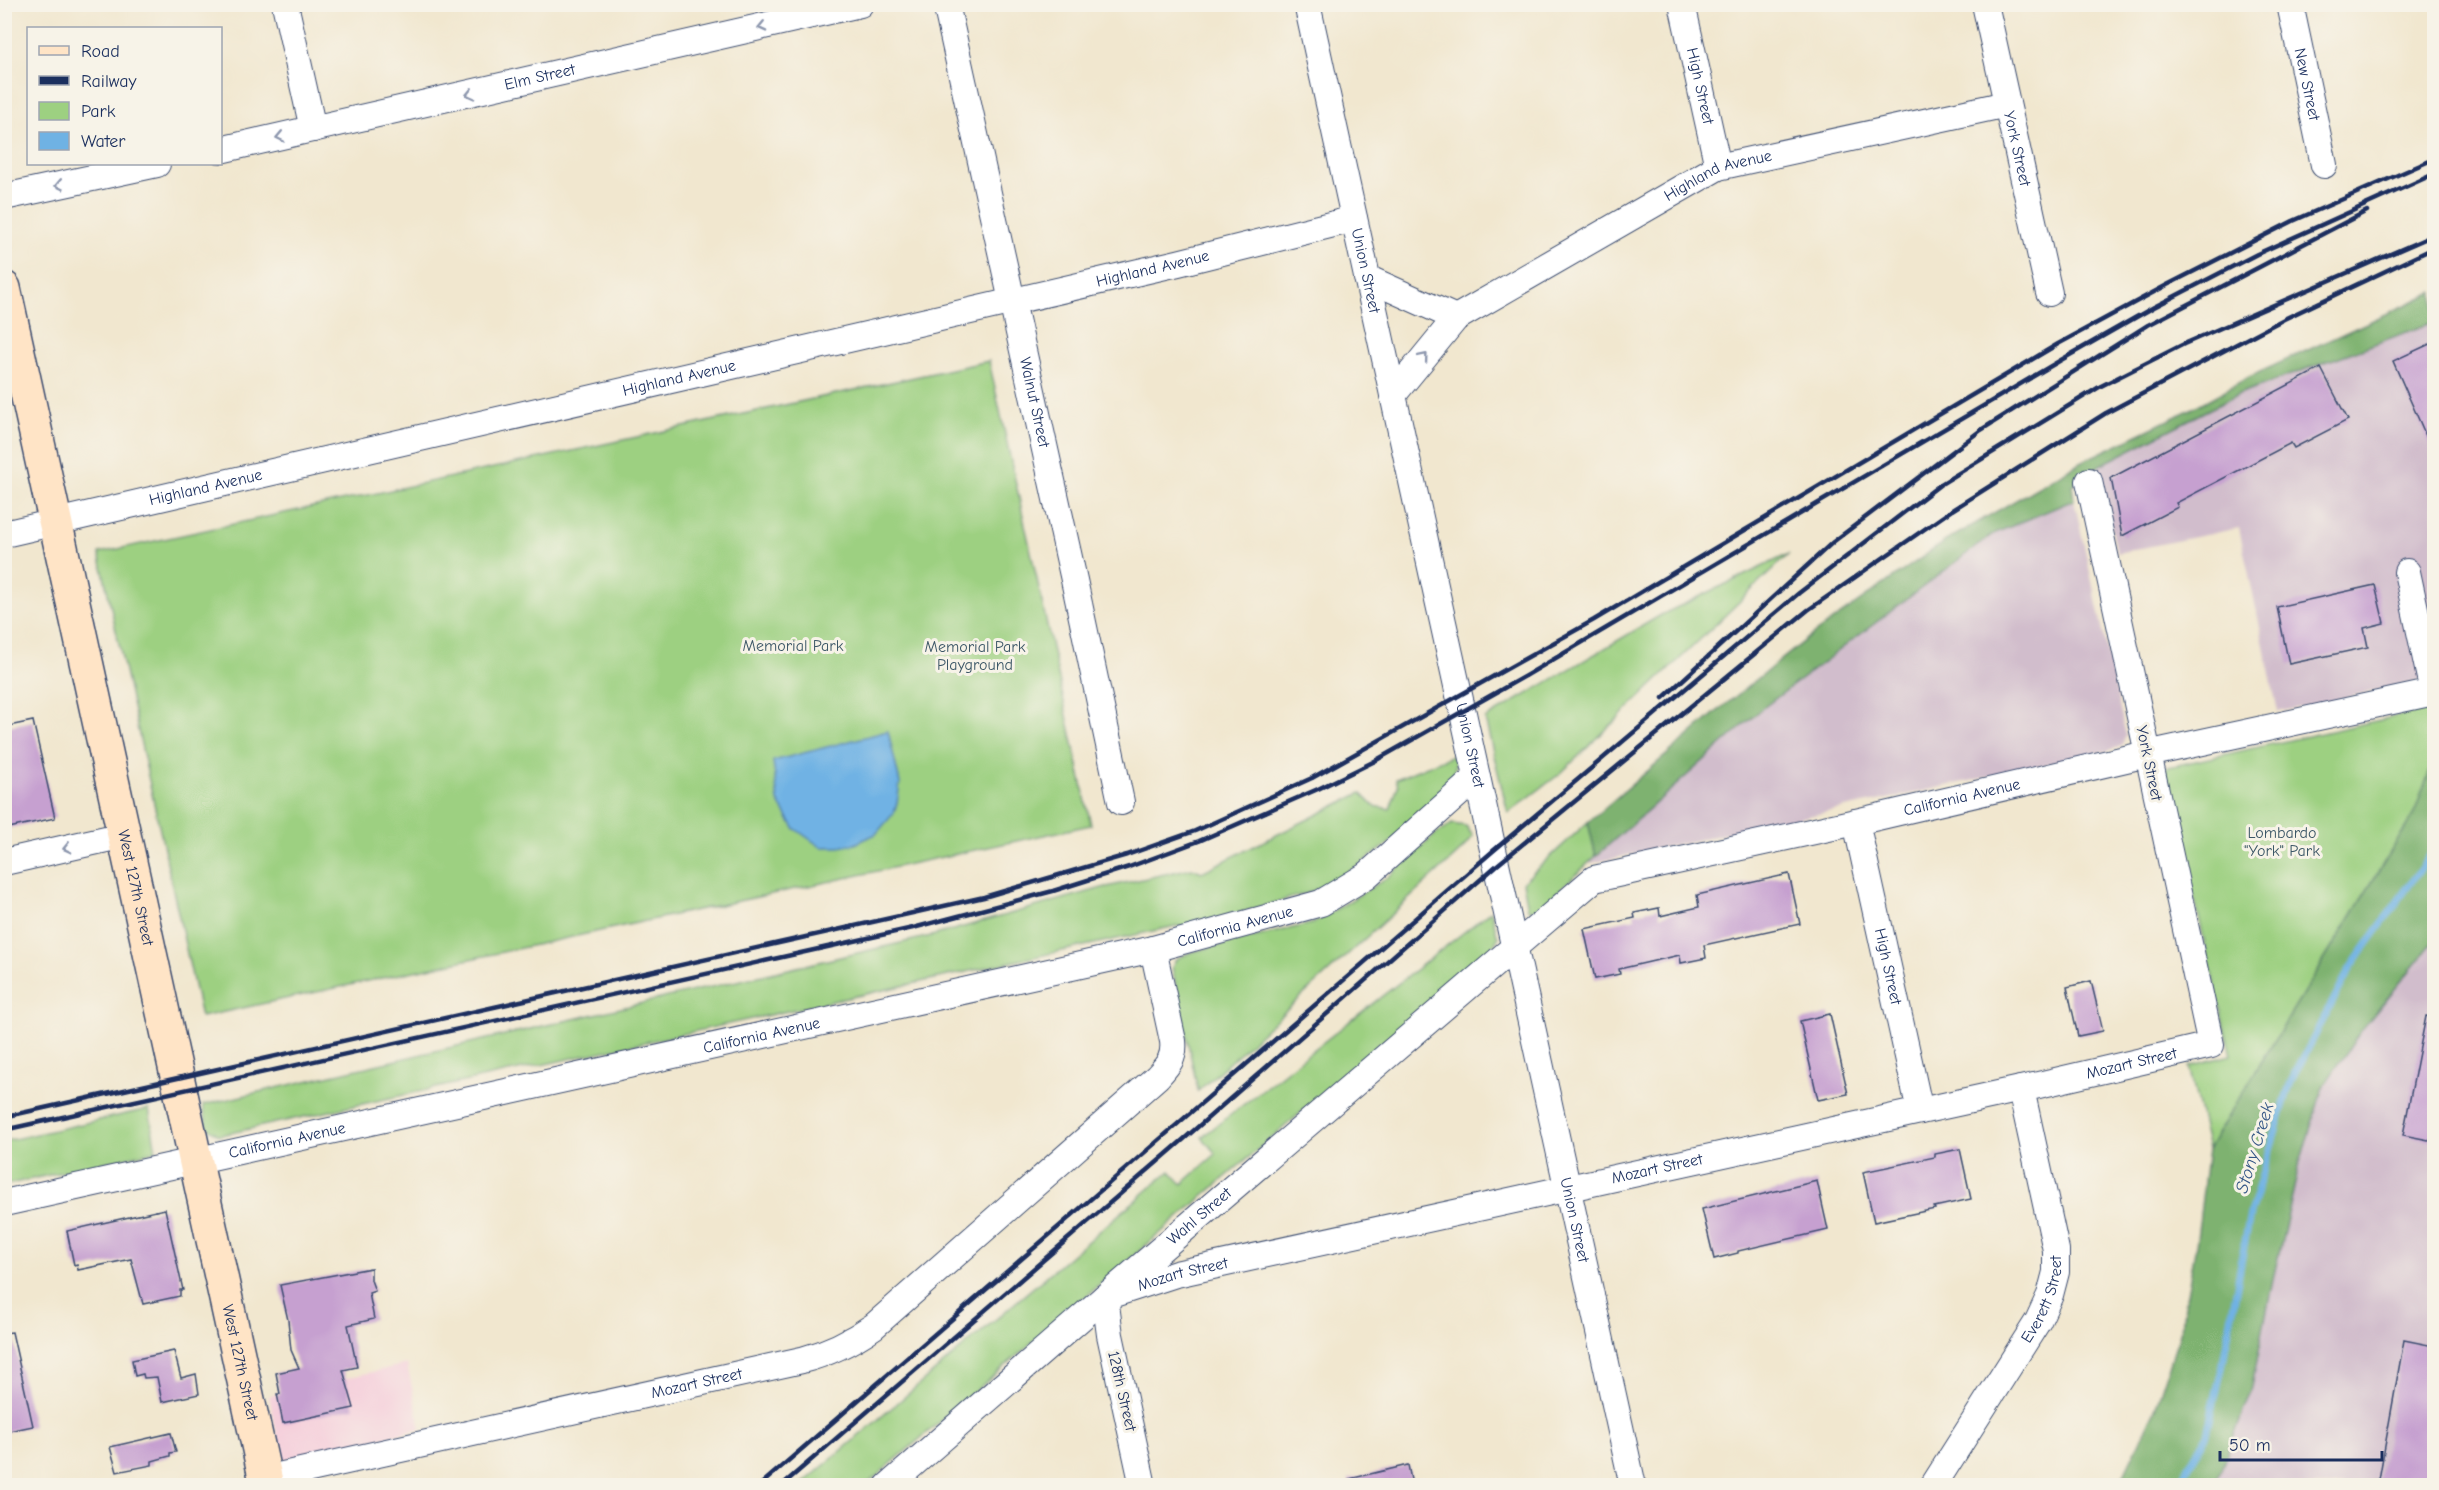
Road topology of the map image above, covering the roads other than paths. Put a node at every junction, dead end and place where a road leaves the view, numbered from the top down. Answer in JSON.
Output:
{"nodes":[{"id":1,"x":285,"y":4,"type":"edge"},
{"id":2,"x":860,"y":4,"type":"edge"},
{"id":3,"x":946,"y":4,"type":"edge"},
{"id":4,"x":1307,"y":4,"type":"edge"},
{"id":5,"x":1682,"y":4,"type":"edge"},
{"id":6,"x":1985,"y":4,"type":"edge"},
{"id":7,"x":2290,"y":4,"type":"edge"},
{"id":8,"x":2007,"y":104,"type":"junction"},
{"id":9,"x":313,"y":129,"type":"junction"},
{"id":10,"x":222,"y":150,"type":"edge"},
{"id":11,"x":152,"y":165,"type":"edge"},
{"id":12,"x":2324,"y":165,"type":"dead end"},
{"id":13,"x":1718,"y":167,"type":"junction"},
{"id":14,"x":4,"y":197,"type":"edge"},
{"id":15,"x":1354,"y":219,"type":"junction"},
{"id":16,"x":1367,"y":278,"type":"junction"},
{"id":17,"x":4,"y":288,"type":"edge"},
{"id":18,"x":2049,"y":293,"type":"dead end"},
{"id":19,"x":1012,"y":301,"type":"junction"},
{"id":20,"x":1456,"y":318,"type":"junction"},
{"id":21,"x":1392,"y":394,"type":"junction"},
{"id":22,"x":2089,"y":481,"type":"dead end"},
{"id":23,"x":56,"y":522,"type":"junction"},
{"id":24,"x":4,"y":534,"type":"edge"},
{"id":25,"x":2407,"y":572,"type":"dead end"},
{"id":26,"x":2434,"y":692,"type":"edge"},
{"id":27,"x":2147,"y":754,"type":"junction"},
{"id":28,"x":1477,"y":777,"type":"junction"},
{"id":29,"x":1120,"y":802,"type":"dead end"},
{"id":30,"x":1856,"y":822,"type":"junction"},
{"id":31,"x":124,"y":835,"type":"junction"},
{"id":32,"x":4,"y":862,"type":"edge"},
{"id":33,"x":1153,"y":949,"type":"junction"},
{"id":34,"x":1515,"y":949,"type":"junction"},
{"id":35,"x":2211,"y":1045,"type":"joint"},
{"id":36,"x":2021,"y":1089,"type":"junction"},
{"id":37,"x":1920,"y":1111,"type":"junction"},
{"id":38,"x":196,"y":1160,"type":"junction"},
{"id":39,"x":1567,"y":1188,"type":"junction"},
{"id":40,"x":4,"y":1203,"type":"edge"},
{"id":41,"x":1105,"y":1297,"type":"junction"},
{"id":42,"x":266,"y":1482,"type":"edge"},
{"id":43,"x":888,"y":1485,"type":"edge"},
{"id":44,"x":1143,"y":1485,"type":"edge"},
{"id":45,"x":1633,"y":1485,"type":"edge"},
{"id":46,"x":1933,"y":1485,"type":"edge"}],
"edges":[{"from":1,"to":9,"type":"street"},
{"from":2,"to":9,"type":"street","name":"Elm Street","one_way":true},
{"from":3,"to":19,"type":"street","name":"Walnut Street"},
{"from":4,"to":15,"type":"street","name":"Union Street"},
{"from":5,"to":13,"type":"street","name":"High Street"},
{"from":6,"to":8,"type":"street","name":"York Street"},
{"from":7,"to":12,"type":"street","name":"New Street"},
{"from":8,"to":13,"type":"street","name":"Highland Avenue"},
{"from":8,"to":18,"type":"street","name":"York Street"},
{"from":9,"to":10,"type":"street","name":"Elm Street","one_way":true},
{"from":11,"to":14,"type":"street","one_way":true},
{"from":13,"to":20,"type":"street","name":"Highland Avenue"},
{"from":15,"to":16,"type":"street","name":"Union Street"},
{"from":15,"to":19,"type":"street","name":"Highland Avenue"},
{"from":16,"to":20,"type":"street"},
{"from":16,"to":21,"type":"street","name":"Union Street"},
{"from":17,"to":23,"type":"main road","name":"West 127th Street"},
{"from":19,"to":23,"type":"street","name":"Highland Avenue"},
{"from":19,"to":29,"type":"street","name":"Walnut Street"},
{"from":21,"to":20,"type":"street","name":"Highland Avenue","one_way":true},
{"from":21,"to":28,"type":"street","name":"Union Street"},
{"from":22,"to":27,"type":"street","name":"York Street"},
{"from":23,"to":24,"type":"street","name":"Highland Avenue"},
{"from":23,"to":31,"type":"main road","name":"West 127th Street"},
{"from":25,"to":26,"type":"street"},
{"from":26,"to":27,"type":"street","name":"California Avenue"},
{"from":27,"to":30,"type":"street","name":"California Avenue"},
{"from":27,"to":35,"type":"street","name":"York Street"},
{"from":28,"to":33,"type":"street","name":"California Avenue"},
{"from":28,"to":34,"type":"street","name":"Union Street"},
{"from":30,"to":34,"type":"street","name":"California Avenue"},
{"from":30,"to":37,"type":"street","name":"High Street"},
{"from":31,"to":32,"type":"street","one_way":true},
{"from":31,"to":38,"type":"main road","name":"West 127th Street"},
{"from":33,"to":38,"type":"street","name":"California Avenue"},
{"from":33,"to":42,"type":"street","name":"Mozart Street"},
{"from":34,"to":39,"type":"street","name":"Union Street"},
{"from":34,"to":41,"type":"street","name":"Wahl Street"},
{"from":35,"to":36,"type":"street","name":"Mozart Street"},
{"from":36,"to":37,"type":"street","name":"Mozart Street"},
{"from":36,"to":46,"type":"street","name":"Everett Street"},
{"from":37,"to":39,"type":"street","name":"Mozart Street"},
{"from":38,"to":40,"type":"street","name":"California Avenue"},
{"from":38,"to":42,"type":"main road","name":"West 127th Street"},
{"from":39,"to":41,"type":"street","name":"Mozart Street"},
{"from":39,"to":45,"type":"street","name":"Union Street"},
{"from":41,"to":43,"type":"street","name":"Wahl Street"},
{"from":41,"to":44,"type":"street","name":"128th Street"}]}
